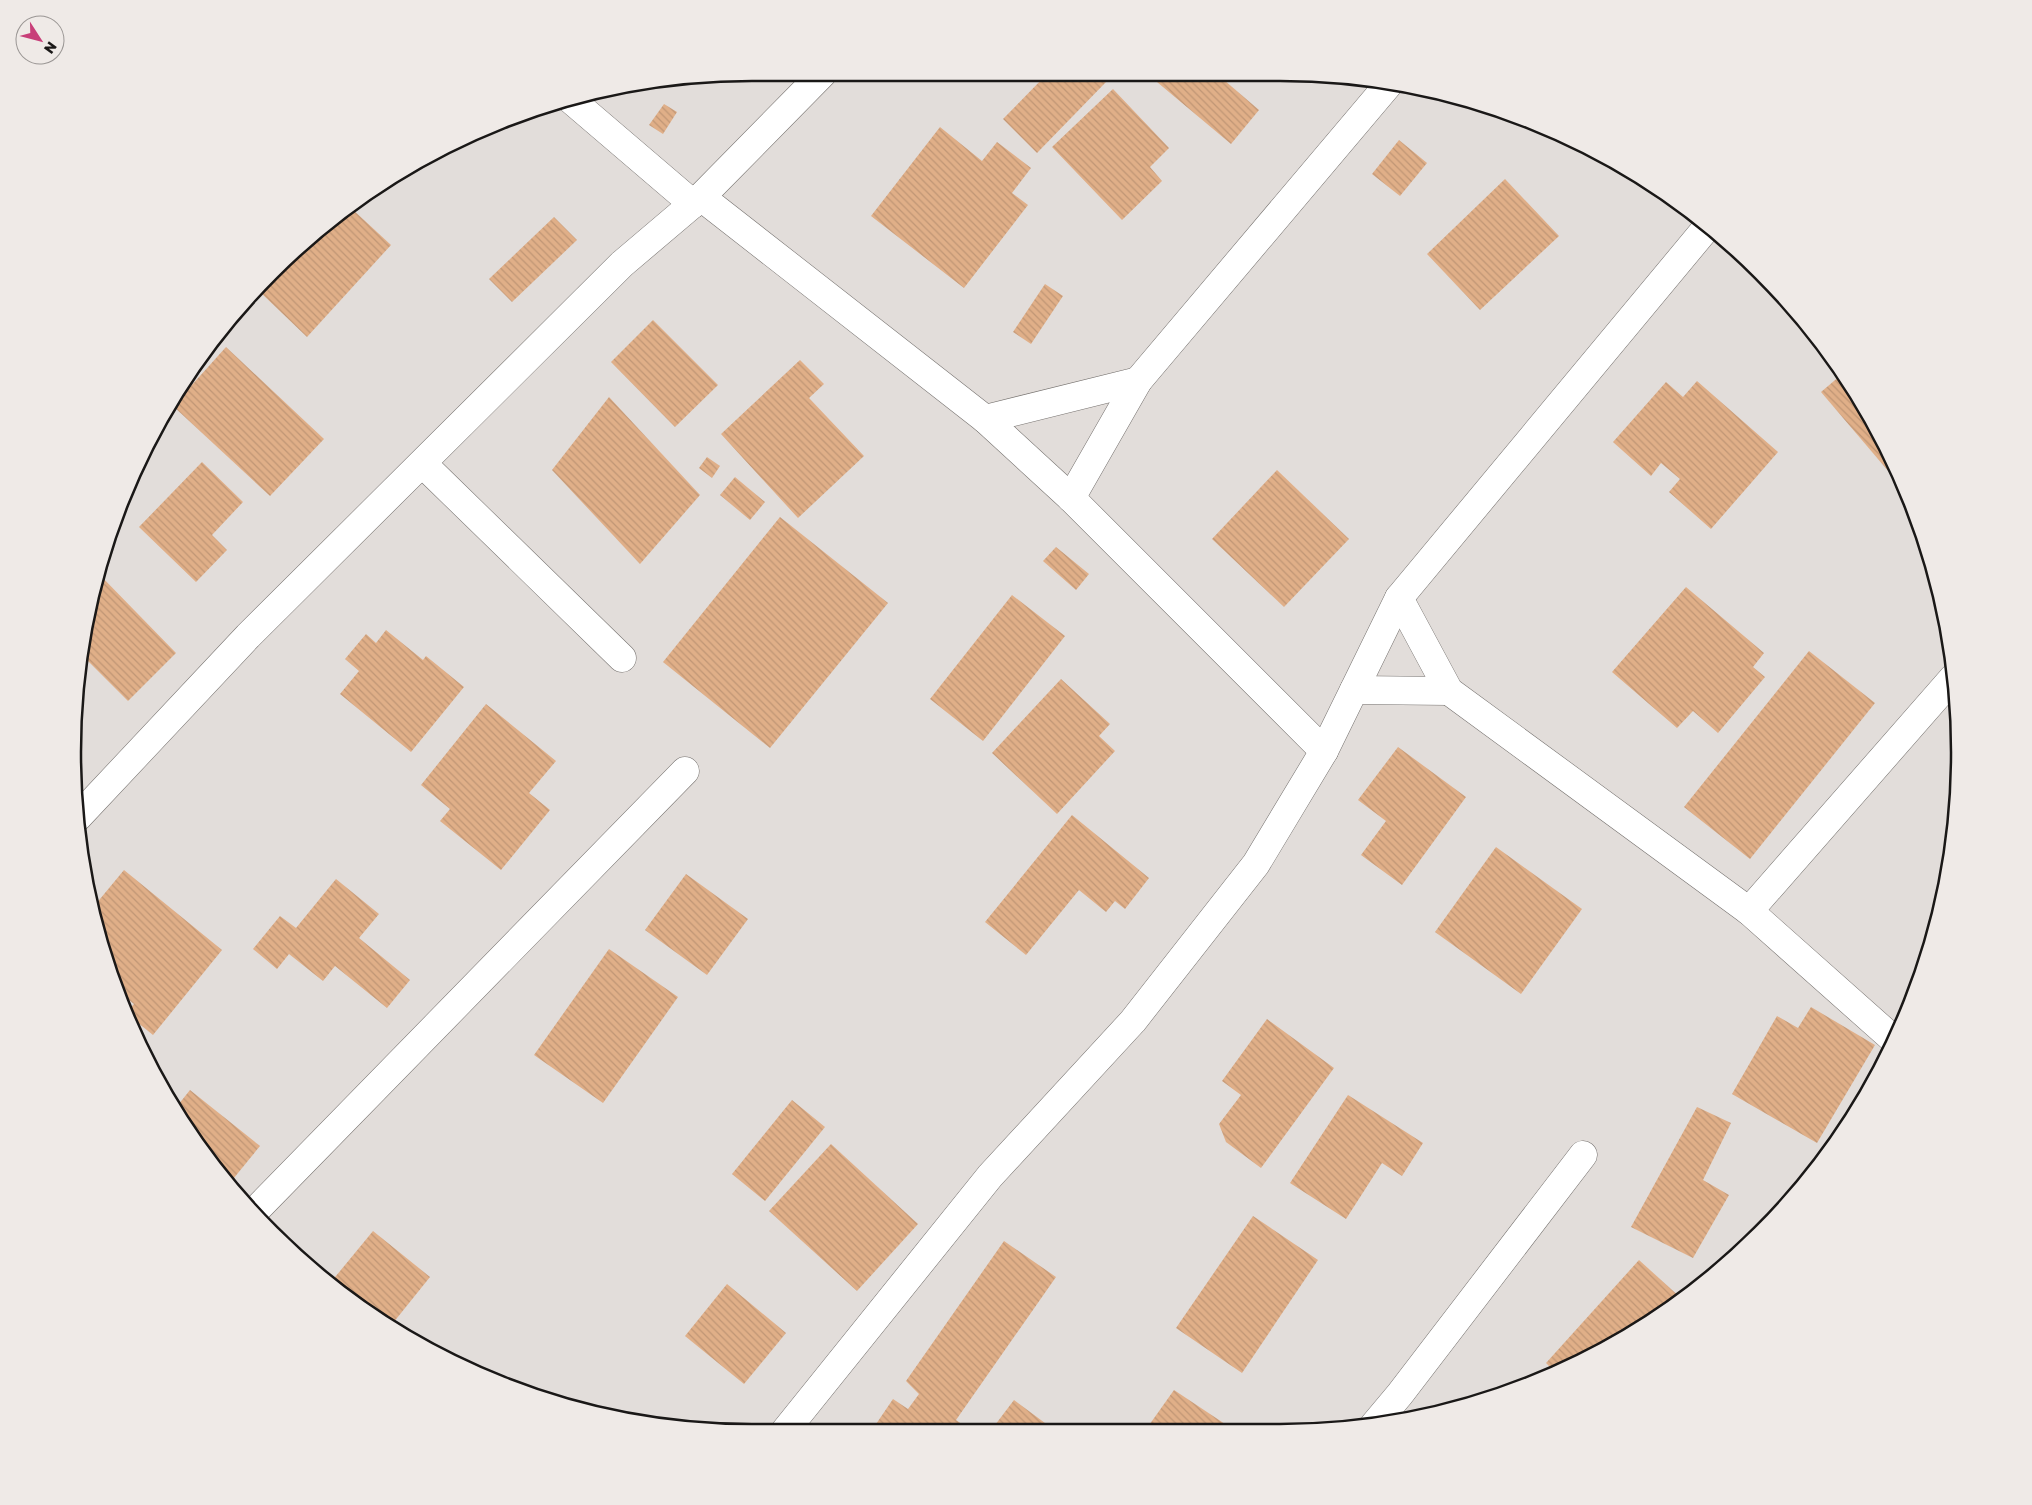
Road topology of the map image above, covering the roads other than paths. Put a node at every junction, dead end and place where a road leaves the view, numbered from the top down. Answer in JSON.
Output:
{"nodes":[{"id":1,"x":815,"y":81,"type":"edge"},
{"id":2,"x":1383,"y":90,"type":"edge"},
{"id":3,"x":577,"y":105,"type":"edge"},
{"id":4,"x":697,"y":200,"type":"junction"},
{"id":5,"x":1703,"y":232,"type":"edge"},
{"id":6,"x":1138,"y":382,"type":"junction"},
{"id":7,"x":985,"y":420,"type":"junction"},
{"id":8,"x":423,"y":464,"type":"junction"},
{"id":9,"x":1071,"y":498,"type":"junction"},
{"id":10,"x":1399,"y":598,"type":"junction"},
{"id":11,"x":622,"y":658,"type":"dead end"},
{"id":12,"x":1947,"y":685,"type":"edge"},
{"id":13,"x":1354,"y":690,"type":"junction"},
{"id":14,"x":1449,"y":691,"type":"junction"},
{"id":15,"x":1324,"y":751,"type":"junction"},
{"id":16,"x":685,"y":771,"type":"dead end"},
{"id":17,"x":84,"y":810,"type":"edge"},
{"id":18,"x":1749,"y":911,"type":"junction"},
{"id":19,"x":1888,"y":1035,"type":"edge"},
{"id":20,"x":1583,"y":1155,"type":"dead end"},
{"id":21,"x":259,"y":1207,"type":"edge"},
{"id":22,"x":1381,"y":1416,"type":"edge"},
{"id":23,"x":790,"y":1424,"type":"edge"}],
"edges":[{"from":1,"to":4,"type":"street"},
{"from":2,"to":6,"type":"street"},
{"from":3,"to":4,"type":"street"},
{"from":4,"to":7,"type":"street"},
{"from":4,"to":8,"type":"street"},
{"from":5,"to":10,"type":"street"},
{"from":6,"to":7,"type":"street"},
{"from":6,"to":9,"type":"street"},
{"from":7,"to":9,"type":"street"},
{"from":8,"to":11,"type":"street"},
{"from":8,"to":17,"type":"street"},
{"from":9,"to":15,"type":"street"},
{"from":10,"to":13,"type":"street"},
{"from":10,"to":14,"type":"street"},
{"from":12,"to":18,"type":"street"},
{"from":13,"to":14,"type":"street"},
{"from":13,"to":15,"type":"street"},
{"from":14,"to":18,"type":"street"},
{"from":15,"to":23,"type":"street"},
{"from":16,"to":21,"type":"street"},
{"from":18,"to":19,"type":"street"},
{"from":20,"to":22,"type":"street"}]}
